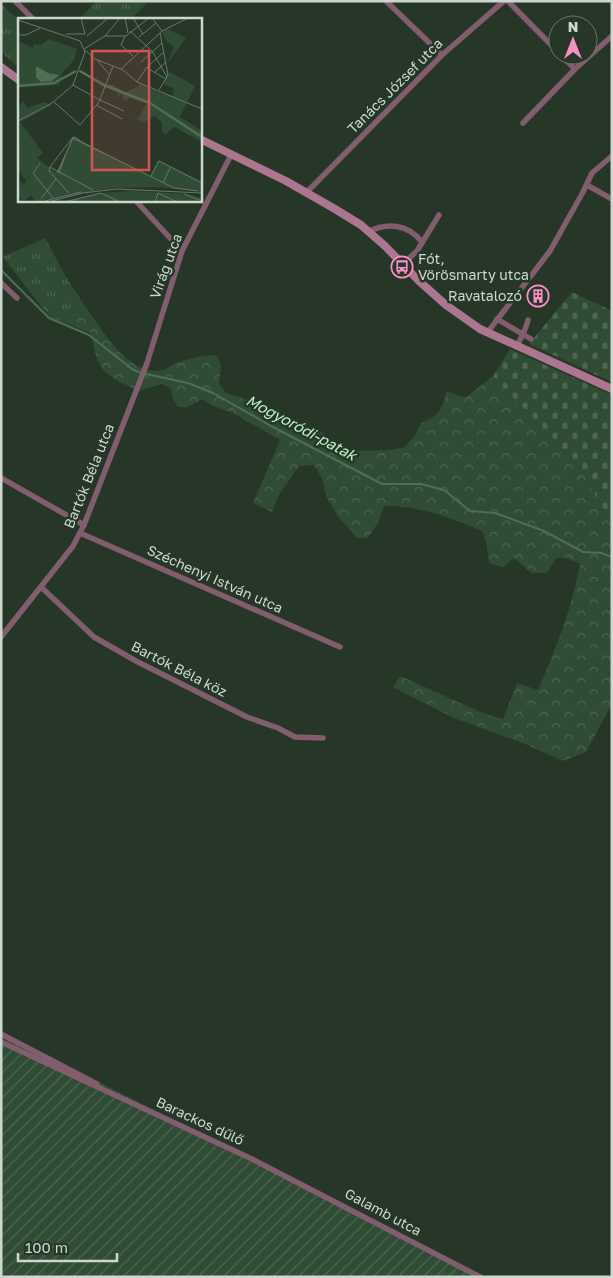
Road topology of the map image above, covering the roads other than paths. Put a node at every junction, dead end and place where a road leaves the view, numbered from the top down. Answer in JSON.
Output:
{"nodes":[{"id":1,"x":15,"y":1,"type":"edge"},
{"id":2,"x":386,"y":1,"type":"edge"},
{"id":3,"x":504,"y":1,"type":"edge"},
{"id":4,"x":508,"y":1,"type":"edge"},
{"id":5,"x":32,"y":18,"type":"edge"},
{"id":6,"x":612,"y":36,"type":"edge"},
{"id":7,"x":548,"y":42,"type":"edge"},
{"id":8,"x":442,"y":55,"type":"junction"},
{"id":9,"x":570,"y":65,"type":"edge"},
{"id":10,"x":1,"y":67,"type":"edge"},
{"id":11,"x":574,"y":69,"type":"junction"},
{"id":12,"x":18,"y":79,"type":"edge"},
{"id":13,"x":524,"y":123,"type":"dead end"},
{"id":14,"x":201,"y":139,"type":"edge"},
{"id":15,"x":231,"y":154,"type":"junction"},
{"id":16,"x":612,"y":156,"type":"edge"},
{"id":17,"x":587,"y":185,"type":"junction"},
{"id":18,"x":308,"y":192,"type":"junction"},
{"id":19,"x":612,"y":199,"type":"edge"},
{"id":20,"x":136,"y":201,"type":"edge"},
{"id":21,"x":439,"y":216,"type":"dead end"},
{"id":22,"x":368,"y":232,"type":"junction"},
{"id":23,"x":422,"y":242,"type":"junction"},
{"id":24,"x":182,"y":251,"type":"junction"},
{"id":25,"x":402,"y":264,"type":"junction"},
{"id":26,"x":1,"y":283,"type":"edge"},
{"id":27,"x":17,"y":298,"type":"dead end"},
{"id":28,"x":497,"y":319,"type":"junction"},
{"id":29,"x":528,"y":320,"type":"dead end"},
{"id":30,"x":488,"y":333,"type":"junction"},
{"id":31,"x":524,"y":334,"type":"junction"},
{"id":32,"x":531,"y":339,"type":"dead end"},
{"id":33,"x":517,"y":346,"type":"junction"},
{"id":34,"x":147,"y":363,"type":"joint"},
{"id":35,"x":612,"y":389,"type":"edge"},
{"id":36,"x":1,"y":478,"type":"edge"},
{"id":37,"x":84,"y":525,"type":"junction"},
{"id":38,"x":80,"y":533,"type":"junction"},
{"id":39,"x":40,"y":587,"type":"junction"},
{"id":40,"x":1,"y":637,"type":"edge"},
{"id":41,"x":340,"y":647,"type":"dead end"},
{"id":42,"x":324,"y":738,"type":"dead end"},
{"id":43,"x":1,"y":1034,"type":"edge"},
{"id":44,"x":1,"y":1042,"type":"edge"},
{"id":45,"x":115,"y":1096,"type":"junction"},
{"id":46,"x":273,"y":1170,"type":"joint"},
{"id":47,"x":480,"y":1277,"type":"edge"}],
"edges":[{"from":1,"to":5,"type":"street"},
{"from":2,"to":8,"type":"street"},
{"from":3,"to":8,"type":"street","name":"Tanács József utca"},
{"from":4,"to":7,"type":"street"},
{"from":6,"to":11,"type":"street"},
{"from":8,"to":18,"type":"street","name":"Tanács József utca"},
{"from":9,"to":11,"type":"street"},
{"from":10,"to":12,"type":"main road"},
{"from":11,"to":13,"type":"street"},
{"from":14,"to":15,"type":"main road"},
{"from":15,"to":18,"type":"main road"},
{"from":15,"to":24,"type":"street","name":"Virág utca"},
{"from":16,"to":17,"type":"street"},
{"from":17,"to":19,"type":"street"},
{"from":17,"to":28,"type":"street"},
{"from":18,"to":22,"type":"main road"},
{"from":20,"to":24,"type":"street"},
{"from":21,"to":23,"type":"street"},
{"from":22,"to":23,"type":"street"},
{"from":22,"to":25,"type":"main road"},
{"from":23,"to":25,"type":"street"},
{"from":24,"to":34,"type":"street","name":"Virág utca"},
{"from":25,"to":30,"type":"main road"},
{"from":26,"to":27,"type":"street"},
{"from":28,"to":30,"type":"street"},
{"from":28,"to":31,"type":"street"},
{"from":29,"to":31,"type":"street"},
{"from":30,"to":33,"type":"main road"},
{"from":31,"to":32,"type":"street"},
{"from":31,"to":33,"type":"street"},
{"from":33,"to":35,"type":"main road"},
{"from":34,"to":37,"type":"street","name":"Bartók Béla utca"},
{"from":36,"to":37,"type":"street"},
{"from":37,"to":38,"type":"street","name":"Bartók Béla utca"},
{"from":38,"to":39,"type":"street","name":"Bartók Béla utca"},
{"from":38,"to":41,"type":"street","name":"Széchenyi István utca"},
{"from":39,"to":40,"type":"street","name":"Bartók Béla utca"},
{"from":39,"to":42,"type":"street","name":"Bartók Béla köz"},
{"from":43,"to":45,"type":"street","name":"Barackos dűlő"},
{"from":44,"to":45,"type":"street","name":"Barackos dűlő"},
{"from":45,"to":46,"type":"street","name":"Barackos dűlő"},
{"from":46,"to":47,"type":"street","name":"Galamb utca"}]}
